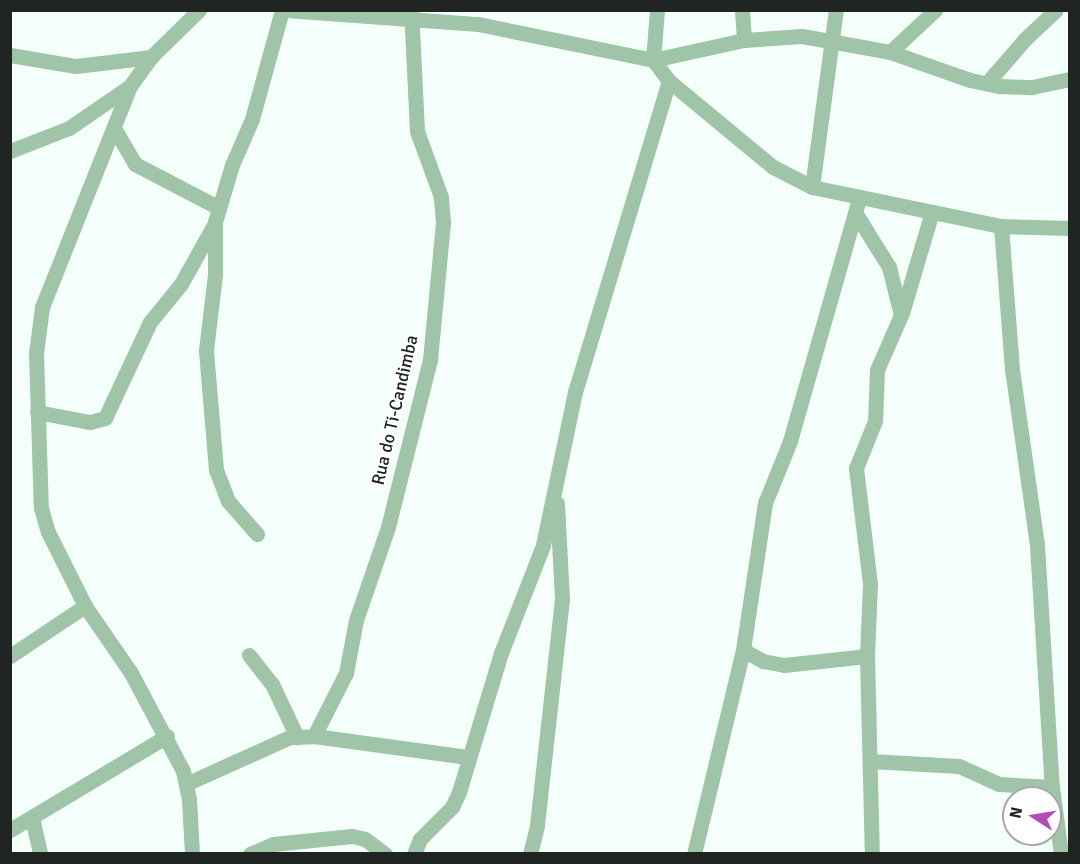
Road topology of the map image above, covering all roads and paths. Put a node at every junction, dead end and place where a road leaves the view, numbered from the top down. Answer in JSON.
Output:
{"nodes":[{"id":1,"x":199,"y":10,"type":"edge"},
{"id":2,"x":284,"y":10,"type":"edge"},
{"id":3,"x":657,"y":10,"type":"edge"},
{"id":4,"x":742,"y":10,"type":"edge"},
{"id":5,"x":836,"y":10,"type":"edge"},
{"id":6,"x":934,"y":10,"type":"edge"},
{"id":7,"x":1056,"y":10,"type":"edge"},
{"id":8,"x":311,"y":12,"type":"edge"},
{"id":9,"x":411,"y":15,"type":"edge"},
{"id":10,"x":744,"y":40,"type":"junction"},
{"id":11,"x":831,"y":40,"type":"junction"},
{"id":12,"x":890,"y":52,"type":"junction"},
{"id":13,"x":10,"y":55,"type":"edge"},
{"id":14,"x":151,"y":57,"type":"junction"},
{"id":15,"x":653,"y":60,"type":"junction"},
{"id":16,"x":1070,"y":79,"type":"edge"},
{"id":17,"x":669,"y":81,"type":"junction"},
{"id":18,"x":987,"y":83,"type":"junction"},
{"id":19,"x":130,"y":86,"type":"junction"},
{"id":20,"x":114,"y":128,"type":"junction"},
{"id":21,"x":10,"y":151,"type":"edge"},
{"id":22,"x":812,"y":187,"type":"junction"},
{"id":23,"x":859,"y":198,"type":"junction"},
{"id":24,"x":932,"y":212,"type":"junction"},
{"id":25,"x":856,"y":214,"type":"junction"},
{"id":26,"x":217,"y":215,"type":"junction"},
{"id":27,"x":1000,"y":226,"type":"junction"},
{"id":28,"x":1070,"y":228,"type":"edge"},
{"id":29,"x":901,"y":315,"type":"junction"},
{"id":30,"x":37,"y":412,"type":"junction"},
{"id":31,"x":555,"y":491,"type":"junction"},
{"id":32,"x":257,"y":534,"type":"dead end"},
{"id":33,"x":85,"y":606,"type":"junction"},
{"id":34,"x":743,"y":650,"type":"junction"},
{"id":35,"x":249,"y":655,"type":"dead end"},
{"id":36,"x":10,"y":656,"type":"edge"},
{"id":37,"x":867,"y":656,"type":"junction"},
{"id":38,"x":167,"y":736,"type":"junction"},
{"id":39,"x":314,"y":736,"type":"junction"},
{"id":40,"x":297,"y":737,"type":"junction"},
{"id":41,"x":468,"y":757,"type":"junction"},
{"id":42,"x":870,"y":761,"type":"junction"},
{"id":43,"x":188,"y":783,"type":"junction"},
{"id":44,"x":1034,"y":786,"type":"edge"},
{"id":45,"x":1052,"y":786,"type":"edge"},
{"id":46,"x":32,"y":819,"type":"junction"},
{"id":47,"x":10,"y":830,"type":"edge"},
{"id":48,"x":40,"y":854,"type":"edge"},
{"id":49,"x":192,"y":854,"type":"edge"},
{"id":50,"x":250,"y":854,"type":"edge"},
{"id":51,"x":385,"y":854,"type":"edge"},
{"id":52,"x":414,"y":854,"type":"edge"},
{"id":53,"x":530,"y":854,"type":"edge"},
{"id":54,"x":694,"y":854,"type":"edge"},
{"id":55,"x":872,"y":854,"type":"edge"}],
"edges":[{"from":1,"to":14,"type":"street"},
{"from":2,"to":8,"type":"street"},
{"from":2,"to":26,"type":"street"},
{"from":3,"to":15,"type":"street"},
{"from":4,"to":10,"type":"street"},
{"from":5,"to":11,"type":"street"},
{"from":6,"to":12,"type":"street"},
{"from":7,"to":18,"type":"street"},
{"from":8,"to":9,"type":"street"},
{"from":9,"to":15,"type":"street"},
{"from":9,"to":39,"type":"street","name":"Rua do Ti-Candimba"},
{"from":10,"to":11,"type":"street"},
{"from":10,"to":15,"type":"street"},
{"from":11,"to":12,"type":"street"},
{"from":11,"to":22,"type":"street"},
{"from":12,"to":18,"type":"street"},
{"from":13,"to":14,"type":"street"},
{"from":14,"to":19,"type":"street"},
{"from":15,"to":17,"type":"street"},
{"from":16,"to":18,"type":"street"},
{"from":17,"to":22,"type":"street"},
{"from":17,"to":31,"type":"street"},
{"from":19,"to":20,"type":"street"},
{"from":19,"to":21,"type":"street"},
{"from":20,"to":26,"type":"street"},
{"from":20,"to":30,"type":"street"},
{"from":22,"to":23,"type":"street"},
{"from":23,"to":24,"type":"street"},
{"from":23,"to":25,"type":"street"},
{"from":24,"to":27,"type":"street"},
{"from":24,"to":29,"type":"street"},
{"from":25,"to":29,"type":"street"},
{"from":25,"to":34,"type":"street"},
{"from":26,"to":30,"type":"street"},
{"from":26,"to":32,"type":"street"},
{"from":27,"to":28,"type":"street"},
{"from":27,"to":45,"type":"street"},
{"from":29,"to":37,"type":"street"},
{"from":30,"to":33,"type":"street"},
{"from":31,"to":41,"type":"street"},
{"from":31,"to":53,"type":"street"},
{"from":33,"to":36,"type":"street"},
{"from":33,"to":38,"type":"street"},
{"from":34,"to":37,"type":"street"},
{"from":34,"to":54,"type":"street"},
{"from":35,"to":40,"type":"street"},
{"from":37,"to":42,"type":"street"},
{"from":38,"to":43,"type":"street"},
{"from":38,"to":46,"type":"street"},
{"from":39,"to":40,"type":"street"},
{"from":39,"to":41,"type":"street"},
{"from":40,"to":43,"type":"street"},
{"from":41,"to":52,"type":"street"},
{"from":42,"to":44,"type":"street"},
{"from":42,"to":55,"type":"street"},
{"from":43,"to":49,"type":"street"},
{"from":46,"to":47,"type":"street"},
{"from":46,"to":48,"type":"street"},
{"from":50,"to":51,"type":"street"}]}
